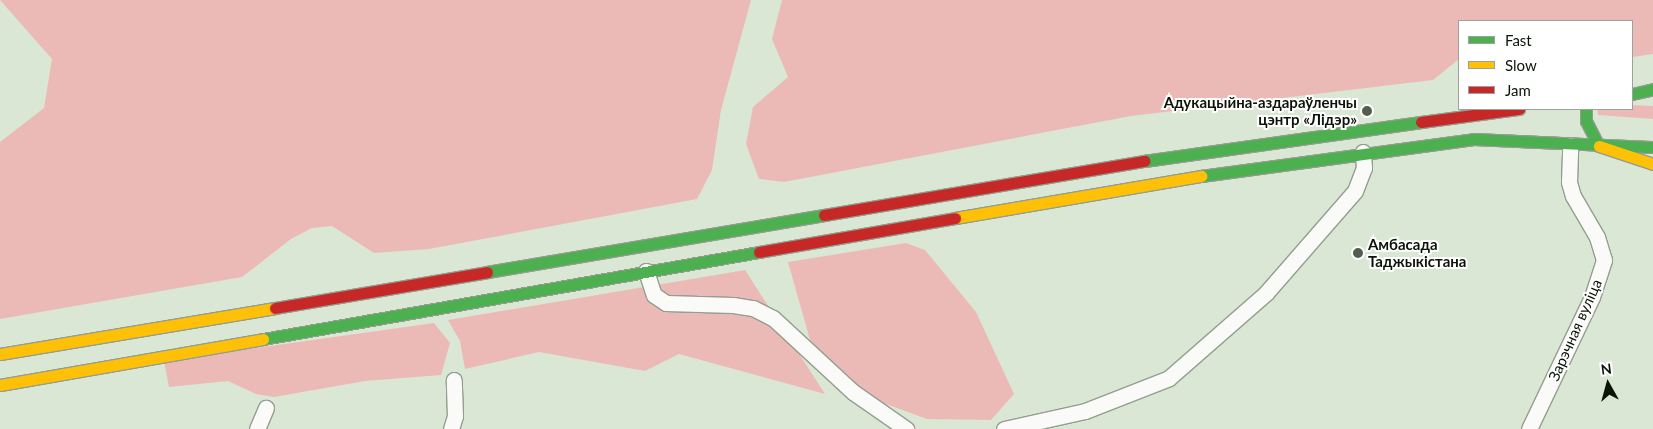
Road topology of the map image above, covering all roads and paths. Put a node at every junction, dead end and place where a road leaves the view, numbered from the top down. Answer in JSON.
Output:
{"nodes":[{"id":1,"x":1653,"y":89,"type":"edge"},
{"id":2,"x":1633,"y":94,"type":"edge"},
{"id":3,"x":1633,"y":99,"type":"edge"},
{"id":4,"x":1653,"y":99,"type":"edge"},
{"id":5,"x":1511,"y":110,"type":"edge"},
{"id":6,"x":1586,"y":110,"type":"edge"},
{"id":7,"x":1570,"y":145,"type":"junction"},
{"id":8,"x":1600,"y":146,"type":"junction"},
{"id":9,"x":1653,"y":147,"type":"edge"},
{"id":10,"x":1363,"y":152,"type":"junction"},
{"id":11,"x":1653,"y":164,"type":"edge"},
{"id":12,"x":646,"y":271,"type":"junction"},
{"id":13,"x":0,"y":354,"type":"edge"},
{"id":14,"x":454,"y":380,"type":"dead end"},
{"id":15,"x":0,"y":386,"type":"edge"},
{"id":16,"x":266,"y":408,"type":"dead end"},
{"id":17,"x":257,"y":429,"type":"edge"},
{"id":18,"x":451,"y":429,"type":"edge"},
{"id":19,"x":906,"y":429,"type":"edge"},
{"id":20,"x":1004,"y":429,"type":"edge"},
{"id":21,"x":1529,"y":429,"type":"edge"}],
"edges":[{"from":1,"to":2,"type":"main road"},
{"from":3,"to":4,"type":"main road"},
{"from":5,"to":13,"type":"main road"},
{"from":6,"to":8,"type":"main road"},
{"from":7,"to":8,"type":"main road"},
{"from":7,"to":10,"type":"main road"},
{"from":7,"to":21,"type":"street","name":"Зарэчная вуліца"},
{"from":8,"to":9,"type":"main road"},
{"from":8,"to":11,"type":"main road"},
{"from":10,"to":12,"type":"main road"},
{"from":10,"to":20,"type":"street"},
{"from":12,"to":15,"type":"main road"},
{"from":12,"to":19,"type":"street"},
{"from":14,"to":18,"type":"street"},
{"from":16,"to":17,"type":"street"}]}
